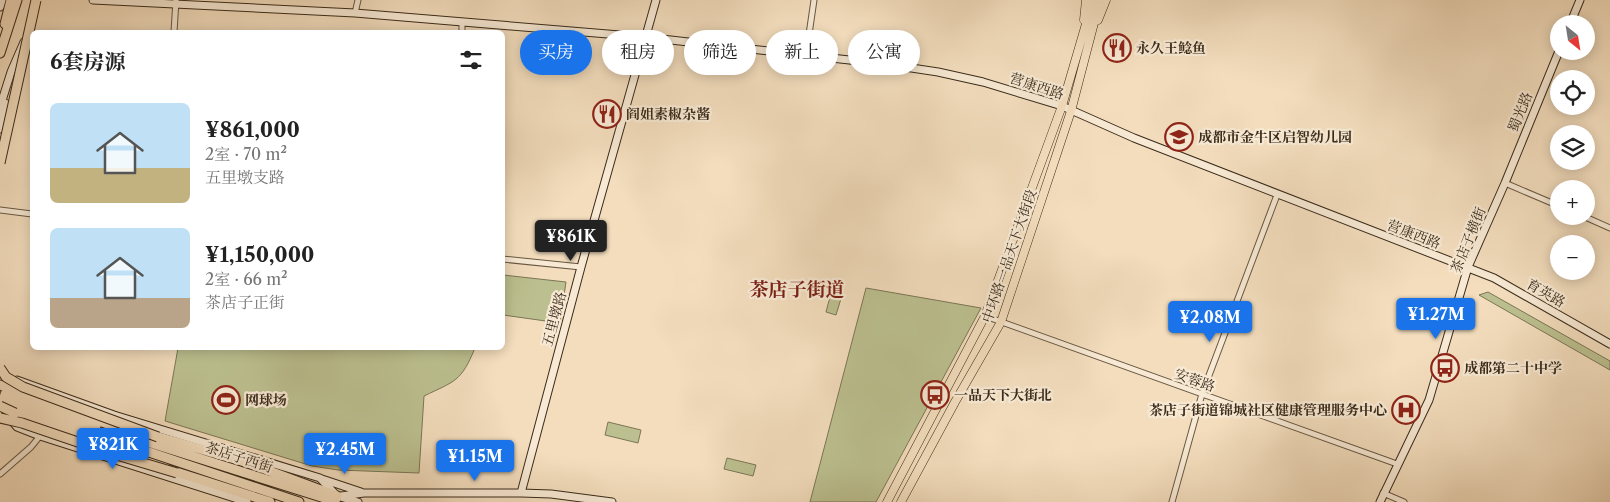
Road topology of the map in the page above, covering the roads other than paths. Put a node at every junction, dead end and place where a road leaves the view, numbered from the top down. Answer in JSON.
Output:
{"nodes":[{"id":1,"x":2,"y":0,"type":"edge"},
{"id":2,"x":11,"y":0,"type":"edge"},
{"id":3,"x":17,"y":0,"type":"edge"},
{"id":4,"x":36,"y":0,"type":"edge"},
{"id":5,"x":41,"y":0,"type":"edge"},
{"id":6,"x":93,"y":0,"type":"edge"},
{"id":7,"x":358,"y":0,"type":"edge"},
{"id":8,"x":656,"y":0,"type":"edge"},
{"id":9,"x":814,"y":0,"type":"edge"},
{"id":10,"x":1086,"y":0,"type":"edge"},
{"id":11,"x":1093,"y":0,"type":"edge"},
{"id":12,"x":1100,"y":0,"type":"edge"},
{"id":13,"x":1106,"y":0,"type":"edge"},
{"id":14,"x":1580,"y":0,"type":"edge"},
{"id":15,"x":176,"y":1,"type":"edge"},
{"id":16,"x":0,"y":7,"type":"edge"},
{"id":17,"x":356,"y":13,"type":"junction"},
{"id":18,"x":1574,"y":15,"type":"edge"},
{"id":19,"x":462,"y":22,"type":"junction"},
{"id":20,"x":174,"y":30,"type":"edge"},
{"id":21,"x":462,"y":30,"type":"edge"},
{"id":22,"x":646,"y":30,"type":"edge"},
{"id":23,"x":810,"y":30,"type":"edge"},
{"id":24,"x":1093,"y":31,"type":"junction"},
{"id":25,"x":602,"y":34,"type":"edge"},
{"id":26,"x":1084,"y":34,"type":"junction"},
{"id":27,"x":674,"y":40,"type":"edge"},
{"id":28,"x":766,"y":51,"type":"edge"},
{"id":29,"x":0,"y":53,"type":"edge"},
{"id":30,"x":838,"y":59,"type":"edge"},
{"id":31,"x":1555,"y":60,"type":"edge"},
{"id":32,"x":11,"y":72,"type":"junction"},
{"id":33,"x":634,"y":75,"type":"edge"},
{"id":34,"x":1062,"y":106,"type":"junction"},
{"id":35,"x":0,"y":107,"type":"edge"},
{"id":36,"x":1071,"y":111,"type":"junction"},
{"id":37,"x":0,"y":129,"type":"edge"},
{"id":38,"x":0,"y":163,"type":"edge"},
{"id":39,"x":1505,"y":183,"type":"junction"},
{"id":40,"x":1277,"y":195,"type":"junction"},
{"id":41,"x":1550,"y":202,"type":"edge"},
{"id":42,"x":0,"y":210,"type":"edge"},
{"id":43,"x":30,"y":214,"type":"edge"},
{"id":44,"x":1595,"y":221,"type":"edge"},
{"id":45,"x":1610,"y":228,"type":"edge"},
{"id":46,"x":505,"y":259,"type":"edge"},
{"id":47,"x":581,"y":267,"type":"junction"},
{"id":48,"x":1468,"y":267,"type":"junction"},
{"id":49,"x":985,"y":316,"type":"junction"},
{"id":50,"x":1001,"y":322,"type":"junction"},
{"id":51,"x":1610,"y":344,"type":"edge"},
{"id":52,"x":1,"y":372,"type":"edge"},
{"id":53,"x":1,"y":392,"type":"edge"},
{"id":54,"x":1202,"y":394,"type":"junction"},
{"id":55,"x":0,"y":406,"type":"edge"},
{"id":56,"x":0,"y":419,"type":"edge"},
{"id":57,"x":17,"y":427,"type":"junction"},
{"id":58,"x":40,"y":436,"type":"junction"},
{"id":59,"x":158,"y":437,"type":"junction"},
{"id":60,"x":1397,"y":464,"type":"junction"},
{"id":61,"x":178,"y":473,"type":"junction"},
{"id":62,"x":0,"y":474,"type":"edge"},
{"id":63,"x":320,"y":478,"type":"junction"},
{"id":64,"x":521,"y":492,"type":"junction"},
{"id":65,"x":364,"y":493,"type":"junction"},
{"id":66,"x":1383,"y":493,"type":"junction"},
{"id":67,"x":336,"y":500,"type":"edge"},
{"id":68,"x":248,"y":502,"type":"edge"},
{"id":69,"x":270,"y":502,"type":"edge"},
{"id":70,"x":299,"y":502,"type":"edge"},
{"id":71,"x":358,"y":502,"type":"edge"},
{"id":72,"x":612,"y":502,"type":"edge"},
{"id":73,"x":887,"y":502,"type":"edge"},
{"id":74,"x":901,"y":502,"type":"edge"},
{"id":75,"x":1172,"y":502,"type":"edge"},
{"id":76,"x":1380,"y":502,"type":"edge"},
{"id":77,"x":1404,"y":502,"type":"edge"}],
"edges":[{"from":1,"to":16,"type":"street"},
{"from":2,"to":29,"type":"highway"},
{"from":3,"to":29,"type":"highway"},
{"from":4,"to":38,"type":"highway","bridge":true},
{"from":5,"to":32,"type":"street"},
{"from":6,"to":15,"type":"street","name":"营康西路"},
{"from":7,"to":17,"type":"street"},
{"from":8,"to":22,"type":"street","name":"五里墩路"},
{"from":9,"to":23,"type":"street"},
{"from":10,"to":26,"type":"main road","name":"中环路一品天下大街段"},
{"from":11,"to":26,"type":"main road","name":"中环路一品天下大街段"},
{"from":12,"to":24,"type":"main road","name":"中环路一品天下大街段"},
{"from":13,"to":24,"type":"main road","name":"中环路一品天下大街段"},
{"from":14,"to":18,"type":"street"},
{"from":15,"to":17,"type":"street","name":"营康西路"},
{"from":15,"to":20,"type":"street"},
{"from":17,"to":19,"type":"street","name":"营康西路"},
{"from":19,"to":21,"type":"street"},
{"from":19,"to":25,"type":"street","name":"营康西路"},
{"from":24,"to":36,"type":"main road","name":"中环路一品天下大街段"},
{"from":26,"to":34,"type":"main road","name":"中环路一品天下大街段"},
{"from":27,"to":28,"type":"street","name":"营康西路"},
{"from":30,"to":34,"type":"street","name":"营康西路"},
{"from":31,"to":39,"type":"street","name":"蜀光路"},
{"from":32,"to":35,"type":"street"},
{"from":32,"to":37,"type":"street"},
{"from":33,"to":47,"type":"street","name":"五里墩路"},
{"from":34,"to":36,"type":"street","name":"营康西路"},
{"from":34,"to":49,"type":"main road","name":"中环路一品天下大街段"},
{"from":36,"to":40,"type":"street","name":"营康西路"},
{"from":36,"to":50,"type":"main road","name":"中环路一品天下大街段"},
{"from":39,"to":41,"type":"street"},
{"from":39,"to":48,"type":"street","name":"茶店子横街"},
{"from":40,"to":48,"type":"street","name":"营康西路"},
{"from":40,"to":54,"type":"street"},
{"from":42,"to":43,"type":"street"},
{"from":44,"to":45,"type":"street"},
{"from":46,"to":47,"type":"street"},
{"from":47,"to":64,"type":"street","name":"五里墩路"},
{"from":48,"to":51,"type":"street","name":"育英路"},
{"from":48,"to":60,"type":"street","name":"茶店子横街"},
{"from":49,"to":50,"type":"street","name":"安蓉路"},
{"from":49,"to":73,"type":"main road","name":"中环路一品天下大街段"},
{"from":50,"to":54,"type":"street","name":"安蓉路"},
{"from":50,"to":74,"type":"main road","name":"中环路一品天下大街段"},
{"from":52,"to":59,"type":"highway","bridge":true},
{"from":52,"to":63,"type":"street"},
{"from":53,"to":59,"type":"highway","bridge":true},
{"from":53,"to":67,"type":"highway","name":"茶店子西街"},
{"from":53,"to":70,"type":"highway"},
{"from":54,"to":60,"type":"street","name":"安蓉路"},
{"from":54,"to":75,"type":"street"},
{"from":55,"to":57,"type":"street"},
{"from":55,"to":61,"type":"highway","bridge":true},
{"from":56,"to":57,"type":"street"},
{"from":56,"to":61,"type":"highway","bridge":true},
{"from":57,"to":58,"type":"street"},
{"from":58,"to":62,"type":"street"},
{"from":58,"to":68,"type":"street"},
{"from":59,"to":67,"type":"highway"},
{"from":60,"to":66,"type":"street","name":"茶店子横街"},
{"from":61,"to":69,"type":"highway"},
{"from":63,"to":65,"type":"street"},
{"from":63,"to":67,"type":"street"},
{"from":64,"to":65,"type":"street"},
{"from":64,"to":72,"type":"street"},
{"from":65,"to":67,"type":"street"},
{"from":66,"to":76,"type":"street","name":"茶店子横街"},
{"from":66,"to":77,"type":"street"},
{"from":67,"to":71,"type":"street"}]}
